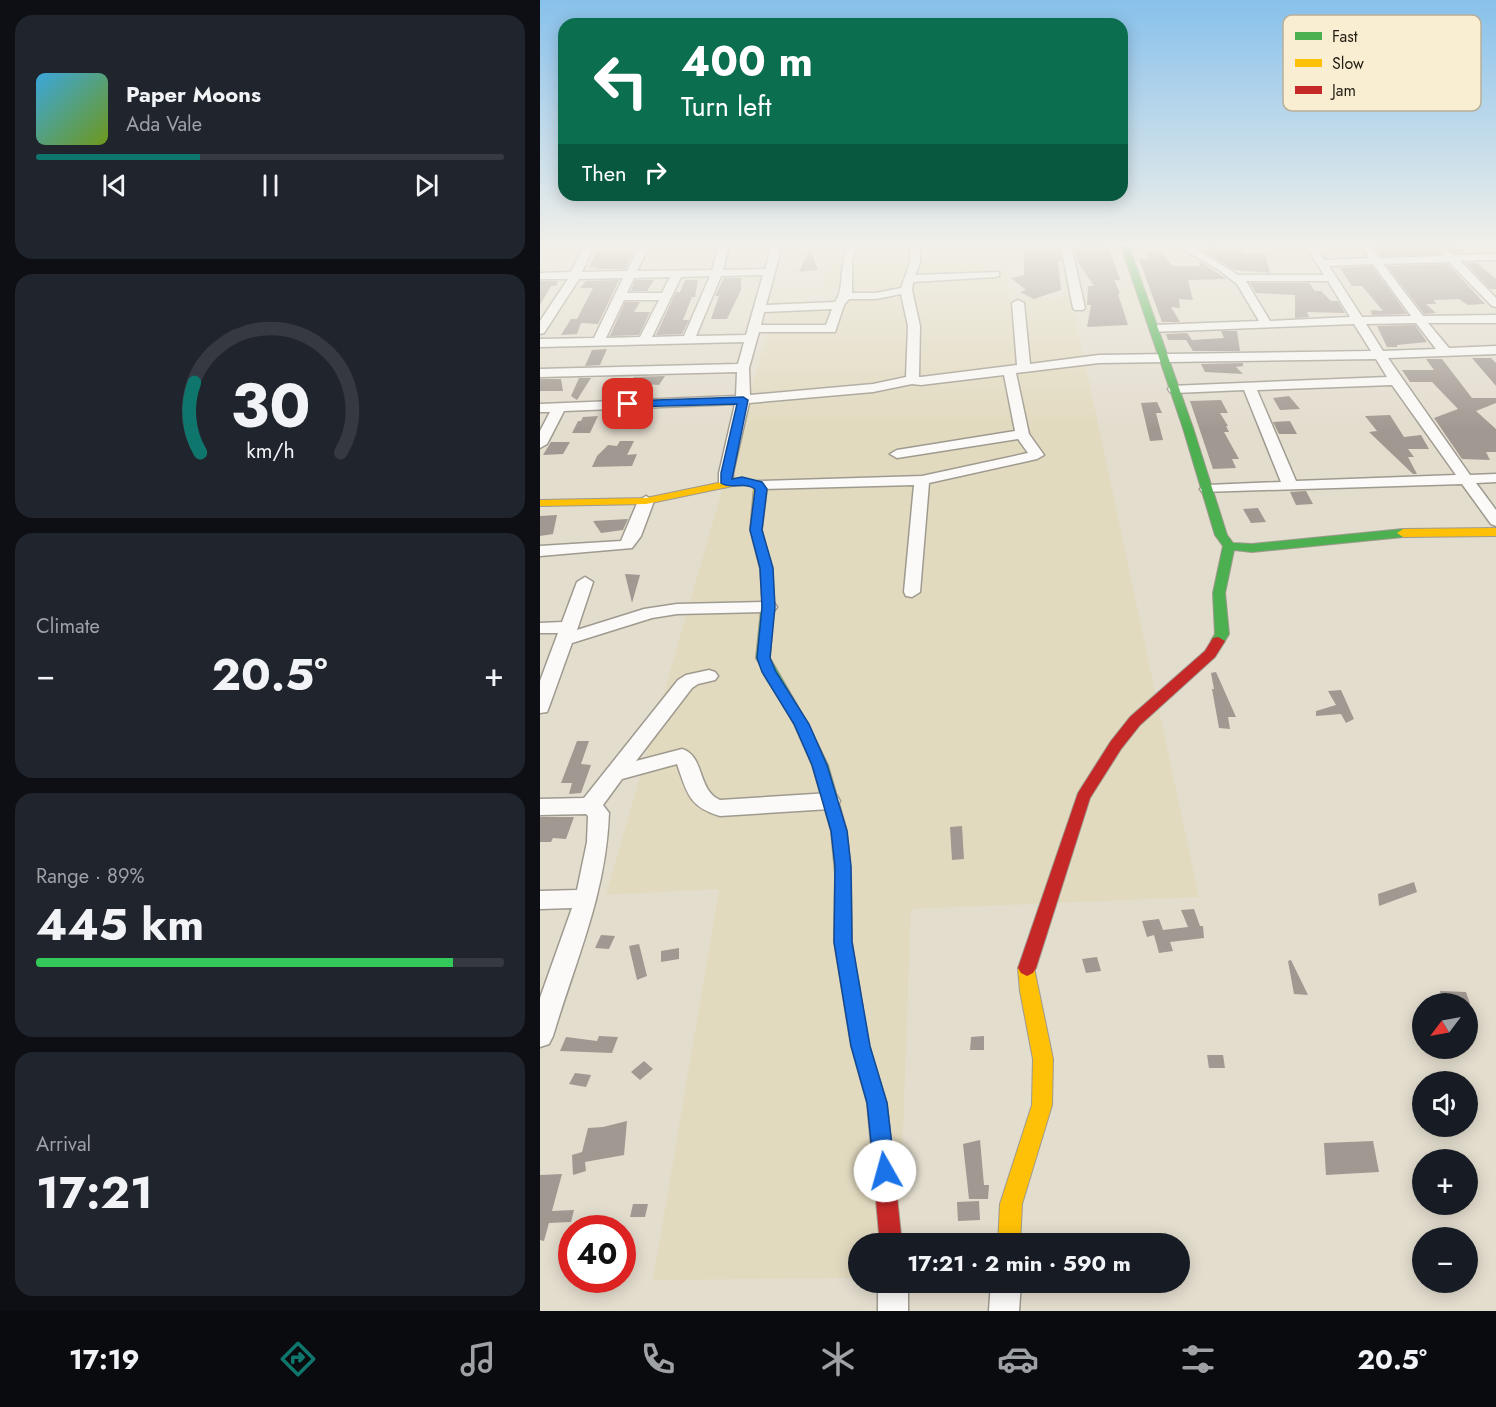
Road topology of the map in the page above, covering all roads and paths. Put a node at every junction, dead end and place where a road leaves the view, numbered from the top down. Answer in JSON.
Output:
{"nodes":[{"id":1,"x":555,"y":307,"type":"edge"},
{"id":2,"x":616,"y":307,"type":"edge"},
{"id":3,"x":661,"y":307,"type":"edge"},
{"id":4,"x":702,"y":307,"type":"edge"},
{"id":5,"x":777,"y":307,"type":"edge"},
{"id":6,"x":839,"y":307,"type":"edge"},
{"id":7,"x":911,"y":307,"type":"edge"},
{"id":8,"x":1018,"y":307,"type":"edge"},
{"id":9,"x":1147,"y":307,"type":"edge"},
{"id":10,"x":1255,"y":307,"type":"edge"},
{"id":11,"x":1350,"y":307,"type":"edge"},
{"id":12,"x":1410,"y":307,"type":"edge"},
{"id":13,"x":761,"y":309,"type":"joint"},
{"id":14,"x":1496,"y":319,"type":"edge"},
{"id":15,"x":1421,"y":320,"type":"junction"},
{"id":16,"x":1359,"y":321,"type":"junction"},
{"id":17,"x":1267,"y":325,"type":"junction"},
{"id":18,"x":1155,"y":329,"type":"junction"},
{"id":19,"x":540,"y":330,"type":"edge"},
{"id":20,"x":754,"y":333,"type":"junction"},
{"id":21,"x":688,"y":340,"type":"junction"},
{"id":22,"x":644,"y":341,"type":"junction"},
{"id":23,"x":598,"y":342,"type":"junction"},
{"id":24,"x":540,"y":343,"type":"edge"},
{"id":25,"x":1496,"y":350,"type":"edge"},
{"id":26,"x":1445,"y":352,"type":"junction"},
{"id":27,"x":1380,"y":355,"type":"junction"},
{"id":28,"x":1162,"y":357,"type":"junction"},
{"id":29,"x":743,"y":368,"type":"junction"},
{"id":30,"x":1024,"y":368,"type":"junction"},
{"id":31,"x":1009,"y":370,"type":"junction"},
{"id":32,"x":540,"y":374,"type":"edge"},
{"id":33,"x":912,"y":380,"type":"junction"},
{"id":34,"x":1396,"y":381,"type":"junction"},
{"id":35,"x":1249,"y":386,"type":"junction"},
{"id":36,"x":1175,"y":389,"type":"junction"},
{"id":37,"x":743,"y":400,"type":"junction"},
{"id":38,"x":559,"y":407,"type":"junction"},
{"id":39,"x":540,"y":408,"type":"edge"},
{"id":40,"x":1023,"y":435,"type":"junction"},
{"id":41,"x":540,"y":444,"type":"edge"},
{"id":42,"x":897,"y":454,"type":"dead end"},
{"id":43,"x":1465,"y":478,"type":"junction"},
{"id":44,"x":1496,"y":478,"type":"edge"},
{"id":45,"x":922,"y":480,"type":"junction"},
{"id":46,"x":726,"y":483,"type":"junction"},
{"id":47,"x":758,"y":485,"type":"junction"},
{"id":48,"x":1290,"y":485,"type":"junction"},
{"id":49,"x":1207,"y":489,"type":"junction"},
{"id":50,"x":646,"y":501,"type":"junction"},
{"id":51,"x":540,"y":503,"type":"edge"},
{"id":52,"x":1496,"y":521,"type":"edge"},
{"id":53,"x":1496,"y":532,"type":"edge"},
{"id":54,"x":1229,"y":546,"type":"junction"},
{"id":55,"x":540,"y":551,"type":"edge"},
{"id":56,"x":585,"y":582,"type":"dead end"},
{"id":57,"x":912,"y":592,"type":"dead end"},
{"id":58,"x":768,"y":607,"type":"junction"},
{"id":59,"x":540,"y":628,"type":"edge"},
{"id":60,"x":568,"y":633,"type":"junction"},
{"id":61,"x":709,"y":676,"type":"dead end"},
{"id":62,"x":540,"y":707,"type":"edge"},
{"id":63,"x":615,"y":774,"type":"junction"},
{"id":64,"x":830,"y":801,"type":"junction"},
{"id":65,"x":590,"y":806,"type":"junction"},
{"id":66,"x":540,"y":807,"type":"edge"},
{"id":67,"x":587,"y":899,"type":"junction"},
{"id":68,"x":540,"y":900,"type":"edge"},
{"id":69,"x":545,"y":1003,"type":"edge"},
{"id":70,"x":540,"y":1035,"type":"edge"},
{"id":71,"x":890,"y":1233,"type":"edge"},
{"id":72,"x":1010,"y":1233,"type":"edge"},
{"id":73,"x":893,"y":1293,"type":"edge"},
{"id":74,"x":1005,"y":1293,"type":"edge"},
{"id":75,"x":893,"y":1311,"type":"edge"},
{"id":76,"x":1004,"y":1311,"type":"edge"}],
"edges":[{"from":1,"to":19,"type":"street"},
{"from":2,"to":23,"type":"street"},
{"from":3,"to":22,"type":"street"},
{"from":4,"to":21,"type":"street"},
{"from":5,"to":13,"type":"street"},
{"from":6,"to":20,"type":"street"},
{"from":7,"to":33,"type":"street"},
{"from":8,"to":30,"type":"street"},
{"from":9,"to":18,"type":"street"},
{"from":10,"to":17,"type":"street"},
{"from":11,"to":16,"type":"street"},
{"from":12,"to":15,"type":"street"},
{"from":13,"to":20,"type":"street"},
{"from":14,"to":15,"type":"street"},
{"from":15,"to":16,"type":"street"},
{"from":15,"to":26,"type":"street"},
{"from":16,"to":17,"type":"street"},
{"from":16,"to":27,"type":"street"},
{"from":17,"to":18,"type":"street"},
{"from":18,"to":28,"type":"street"},
{"from":20,"to":21,"type":"street"},
{"from":20,"to":29,"type":"street"},
{"from":21,"to":22,"type":"street"},
{"from":22,"to":23,"type":"street"},
{"from":23,"to":24,"type":"street"},
{"from":25,"to":26,"type":"street"},
{"from":26,"to":27,"type":"street"},
{"from":27,"to":28,"type":"street"},
{"from":27,"to":34,"type":"street"},
{"from":28,"to":30,"type":"street"},
{"from":28,"to":36,"type":"street"},
{"from":29,"to":32,"type":"street"},
{"from":29,"to":37,"type":"street"},
{"from":30,"to":31,"type":"street"},
{"from":31,"to":33,"type":"street"},
{"from":31,"to":40,"type":"street"},
{"from":33,"to":37,"type":"street"},
{"from":34,"to":35,"type":"street"},
{"from":34,"to":43,"type":"street"},
{"from":35,"to":36,"type":"street"},
{"from":35,"to":48,"type":"street"},
{"from":36,"to":49,"type":"street"},
{"from":37,"to":38,"type":"street"},
{"from":37,"to":46,"type":"street"},
{"from":38,"to":39,"type":"street"},
{"from":38,"to":41,"type":"street"},
{"from":40,"to":42,"type":"street"},
{"from":40,"to":45,"type":"street"},
{"from":43,"to":44,"type":"street"},
{"from":43,"to":48,"type":"street"},
{"from":43,"to":52,"type":"street"},
{"from":45,"to":47,"type":"street"},
{"from":45,"to":57,"type":"street"},
{"from":46,"to":47,"type":"street"},
{"from":46,"to":50,"type":"street"},
{"from":47,"to":58,"type":"street"},
{"from":48,"to":49,"type":"street"},
{"from":49,"to":54,"type":"street"},
{"from":50,"to":51,"type":"street"},
{"from":50,"to":55,"type":"street"},
{"from":53,"to":54,"type":"street"},
{"from":54,"to":72,"type":"street"},
{"from":56,"to":60,"type":"street"},
{"from":58,"to":60,"type":"street"},
{"from":58,"to":64,"type":"street"},
{"from":59,"to":60,"type":"street"},
{"from":60,"to":62,"type":"street"},
{"from":61,"to":63,"type":"street"},
{"from":63,"to":64,"type":"street"},
{"from":63,"to":65,"type":"street"},
{"from":64,"to":71,"type":"street"},
{"from":65,"to":66,"type":"street"},
{"from":65,"to":67,"type":"street"},
{"from":67,"to":68,"type":"street"},
{"from":67,"to":69,"type":"street"},
{"from":69,"to":70,"type":"street"},
{"from":73,"to":75,"type":"street"},
{"from":74,"to":76,"type":"street"}]}
